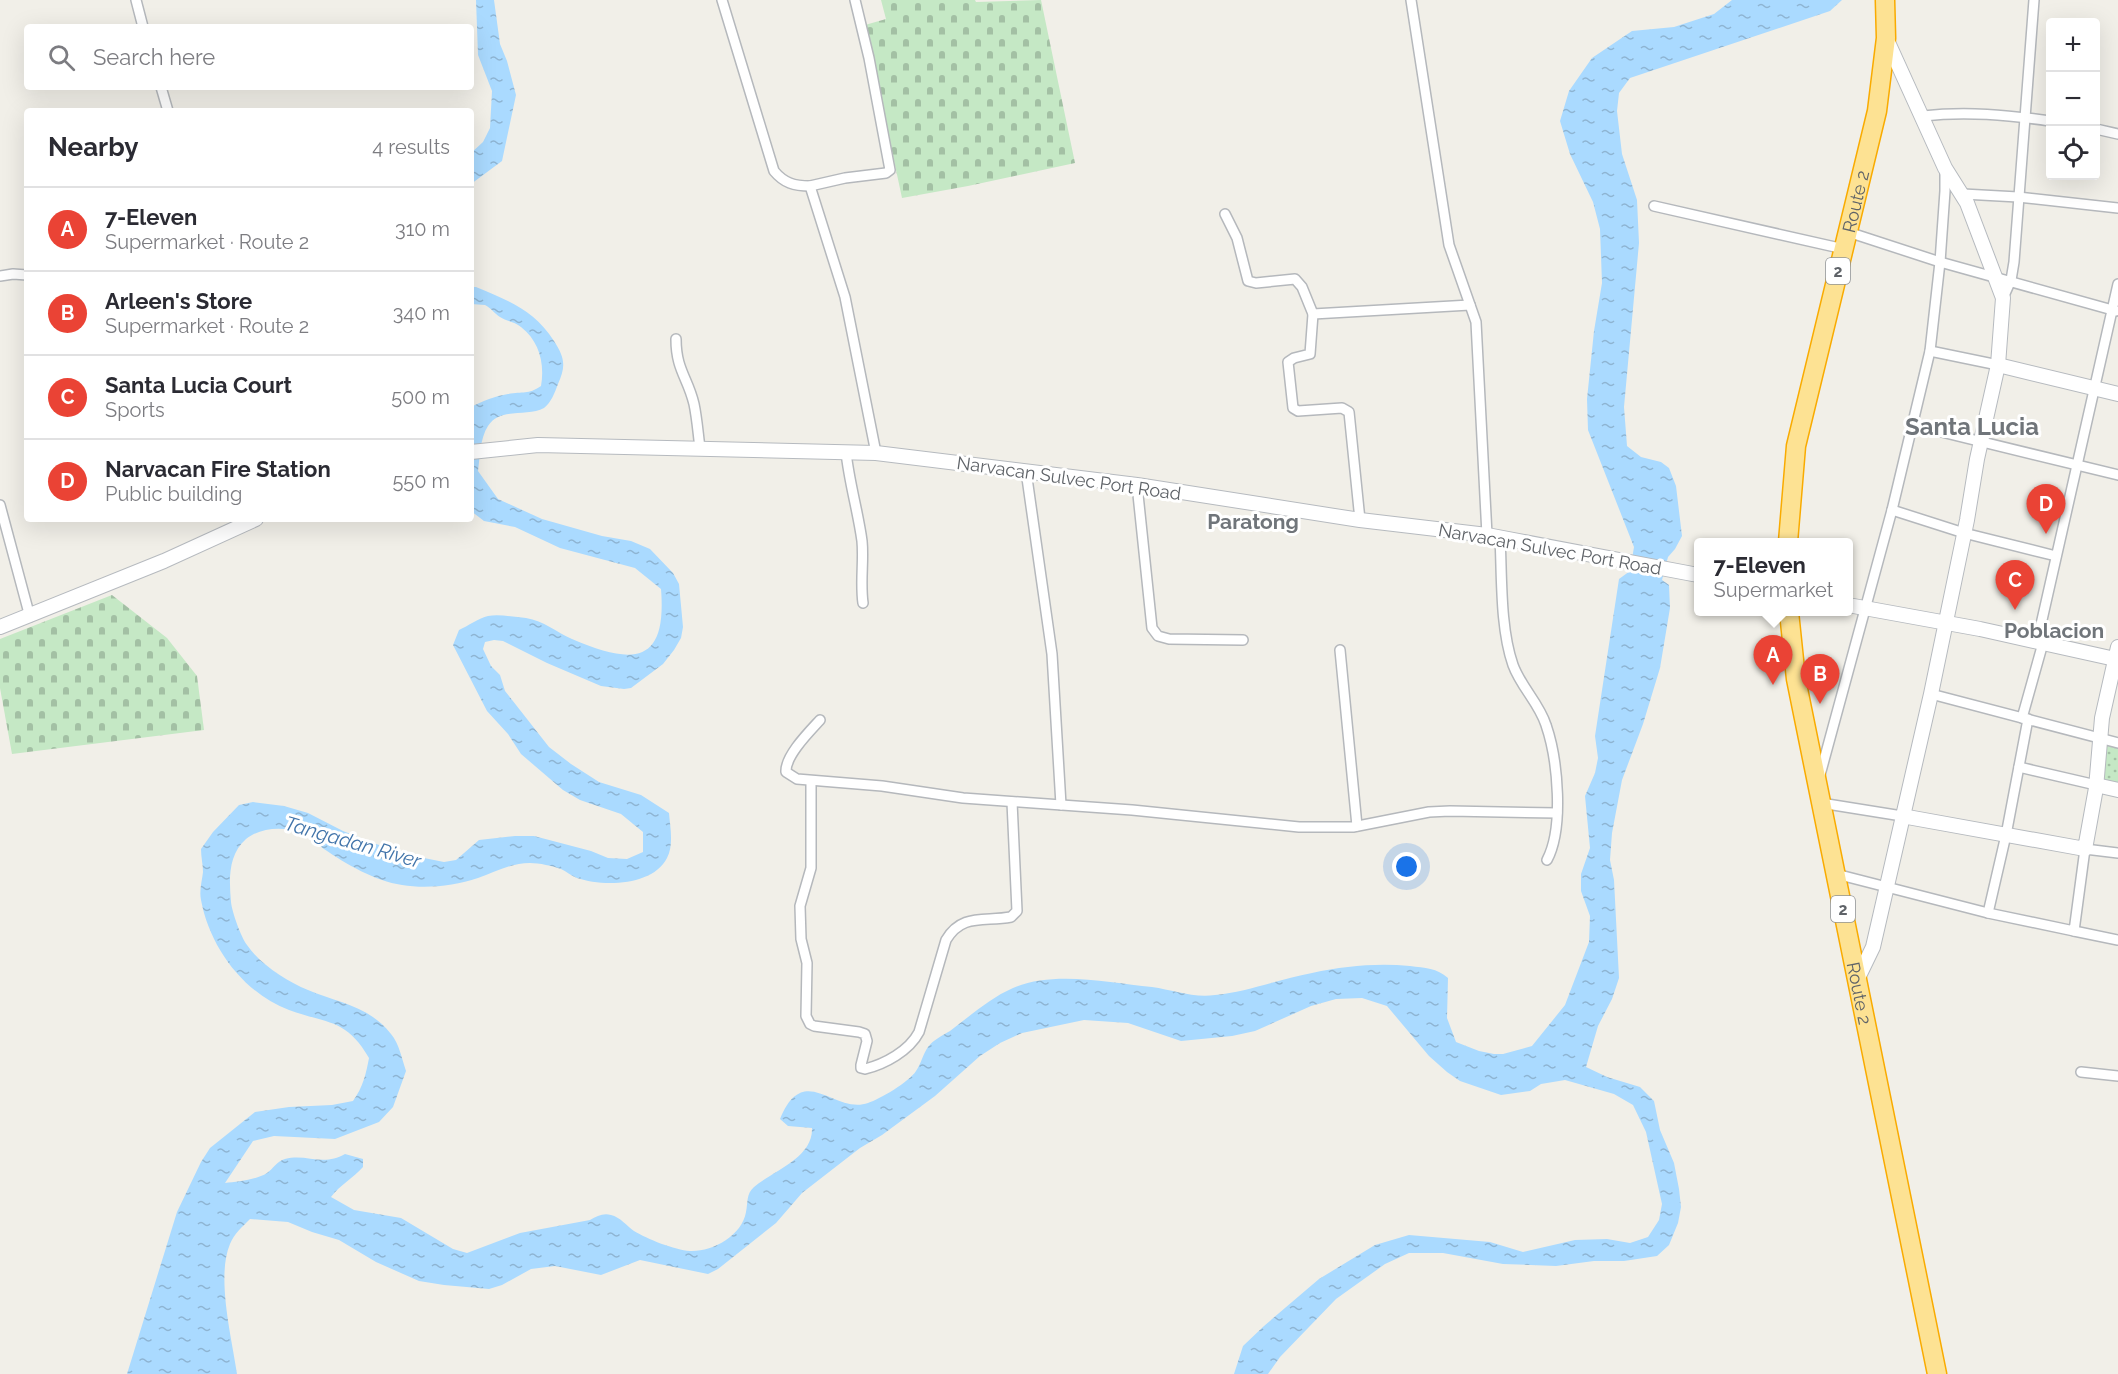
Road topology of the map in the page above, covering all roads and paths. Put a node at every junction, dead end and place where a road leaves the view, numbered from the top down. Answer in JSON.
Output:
{"nodes":[{"id":1,"x":136,"y":0,"type":"edge"},
{"id":2,"x":723,"y":0,"type":"edge"},
{"id":3,"x":855,"y":0,"type":"edge"},
{"id":4,"x":1411,"y":0,"type":"edge"},
{"id":5,"x":1885,"y":0,"type":"edge"},
{"id":6,"x":2034,"y":0,"type":"edge"},
{"id":7,"x":142,"y":24,"type":"edge"},
{"id":8,"x":1886,"y":38,"type":"junction"},
{"id":9,"x":162,"y":90,"type":"edge"},
{"id":10,"x":167,"y":108,"type":"edge"},
{"id":11,"x":1923,"y":116,"type":"junction"},
{"id":12,"x":2025,"y":117,"type":"junction"},
{"id":13,"x":2046,"y":120,"type":"edge"},
{"id":14,"x":2100,"y":130,"type":"edge"},
{"id":15,"x":2118,"y":134,"type":"edge"},
{"id":16,"x":1945,"y":168,"type":"junction"},
{"id":17,"x":810,"y":186,"type":"junction"},
{"id":18,"x":1963,"y":194,"type":"junction"},
{"id":19,"x":2018,"y":197,"type":"junction"},
{"id":20,"x":1654,"y":206,"type":"dead end"},
{"id":21,"x":2118,"y":208,"type":"edge"},
{"id":22,"x":1225,"y":214,"type":"dead end"},
{"id":23,"x":1846,"y":240,"type":"junction"},
{"id":24,"x":1940,"y":261,"type":"junction"},
{"id":25,"x":24,"y":275,"type":"edge"},
{"id":26,"x":0,"y":276,"type":"edge"},
{"id":27,"x":1994,"y":276,"type":"junction"},
{"id":28,"x":2011,"y":280,"type":"junction"},
{"id":29,"x":2118,"y":284,"type":"edge"},
{"id":30,"x":2003,"y":298,"type":"junction"},
{"id":31,"x":1470,"y":306,"type":"junction"},
{"id":32,"x":2115,"y":311,"type":"edge"},
{"id":33,"x":1313,"y":314,"type":"junction"},
{"id":34,"x":676,"y":339,"type":"dead end"},
{"id":35,"x":1930,"y":351,"type":"junction"},
{"id":36,"x":1998,"y":365,"type":"junction"},
{"id":37,"x":2093,"y":388,"type":"junction"},
{"id":38,"x":2118,"y":394,"type":"edge"},
{"id":39,"x":1913,"y":425,"type":"junction"},
{"id":40,"x":1981,"y":442,"type":"junction"},
{"id":41,"x":700,"y":448,"type":"junction"},
{"id":42,"x":474,"y":452,"type":"edge"},
{"id":43,"x":846,"y":452,"type":"junction"},
{"id":44,"x":876,"y":453,"type":"junction"},
{"id":45,"x":2076,"y":465,"type":"junction"},
{"id":46,"x":1026,"y":471,"type":"junction"},
{"id":47,"x":2118,"y":475,"type":"edge"},
{"id":48,"x":1137,"y":485,"type":"junction"},
{"id":49,"x":0,"y":505,"type":"edge"},
{"id":50,"x":1892,"y":510,"type":"junction"},
{"id":51,"x":1360,"y":519,"type":"junction"},
{"id":52,"x":249,"y":522,"type":"edge"},
{"id":53,"x":1964,"y":533,"type":"junction"},
{"id":54,"x":1493,"y":536,"type":"junction"},
{"id":55,"x":1788,"y":538,"type":"edge"},
{"id":56,"x":2056,"y":556,"type":"junction"},
{"id":57,"x":1694,"y":574,"type":"edge"},
{"id":58,"x":864,"y":603,"type":"dead end"},
{"id":59,"x":1853,"y":606,"type":"edge"},
{"id":60,"x":1866,"y":609,"type":"junction"},
{"id":61,"x":1789,"y":616,"type":"edge"},
{"id":62,"x":30,"y":617,"type":"junction"},
{"id":63,"x":1946,"y":624,"type":"junction"},
{"id":64,"x":0,"y":627,"type":"edge"},
{"id":65,"x":1243,"y":640,"type":"dead end"},
{"id":66,"x":2040,"y":642,"type":"junction"},
{"id":67,"x":1340,"y":650,"type":"dead end"},
{"id":68,"x":2117,"y":653,"type":"edge"},
{"id":69,"x":1931,"y":694,"type":"junction"},
{"id":70,"x":2025,"y":718,"type":"junction"},
{"id":71,"x":820,"y":720,"type":"dead end"},
{"id":72,"x":2100,"y":737,"type":"junction"},
{"id":73,"x":2118,"y":742,"type":"edge"},
{"id":74,"x":2019,"y":767,"type":"junction"},
{"id":75,"x":811,"y":781,"type":"junction"},
{"id":76,"x":1818,"y":783,"type":"junction"},
{"id":77,"x":2096,"y":785,"type":"junction"},
{"id":78,"x":2118,"y":790,"type":"edge"},
{"id":79,"x":1012,"y":802,"type":"junction"},
{"id":80,"x":1821,"y":803,"type":"junction"},
{"id":81,"x":1061,"y":805,"type":"junction"},
{"id":82,"x":1557,"y":813,"type":"junction"},
{"id":83,"x":1902,"y":816,"type":"junction"},
{"id":84,"x":1357,"y":826,"type":"junction"},
{"id":85,"x":2006,"y":835,"type":"junction"},
{"id":86,"x":2085,"y":849,"type":"junction"},
{"id":87,"x":2118,"y":852,"type":"edge"},
{"id":88,"x":1547,"y":860,"type":"dead end"},
{"id":89,"x":1836,"y":874,"type":"junction"},
{"id":90,"x":1886,"y":887,"type":"junction"},
{"id":91,"x":1988,"y":913,"type":"junction"},
{"id":92,"x":2074,"y":931,"type":"junction"},
{"id":93,"x":2118,"y":940,"type":"edge"},
{"id":94,"x":1857,"y":980,"type":"junction"},
{"id":95,"x":2081,"y":1072,"type":"dead end"},
{"id":96,"x":2118,"y":1076,"type":"edge"},
{"id":97,"x":1937,"y":1374,"type":"edge"}],
"edges":[{"from":1,"to":7,"type":"street"},
{"from":2,"to":17,"type":"street"},
{"from":3,"to":17,"type":"street"},
{"from":4,"to":31,"type":"street"},
{"from":5,"to":8,"type":"highway","name":"Route 2","number":"2"},
{"from":6,"to":12,"type":"street"},
{"from":8,"to":11,"type":"street"},
{"from":8,"to":23,"type":"highway","name":"Route 2","number":"2"},
{"from":9,"to":10,"type":"street"},
{"from":11,"to":12,"type":"street"},
{"from":11,"to":16,"type":"street"},
{"from":12,"to":13,"type":"street"},
{"from":12,"to":19,"type":"street"},
{"from":14,"to":15,"type":"street"},
{"from":16,"to":18,"type":"street"},
{"from":16,"to":24,"type":"street"},
{"from":17,"to":44,"type":"street"},
{"from":18,"to":19,"type":"street"},
{"from":18,"to":27,"type":"street"},
{"from":19,"to":21,"type":"street"},
{"from":19,"to":28,"type":"street"},
{"from":20,"to":23,"type":"street"},
{"from":22,"to":33,"type":"street"},
{"from":23,"to":24,"type":"street"},
{"from":23,"to":55,"type":"highway","name":"Route 2","number":"2"},
{"from":24,"to":27,"type":"street"},
{"from":24,"to":35,"type":"street"},
{"from":25,"to":26,"type":"street"},
{"from":27,"to":28,"type":"street"},
{"from":27,"to":30,"type":"street"},
{"from":28,"to":30,"type":"street"},
{"from":28,"to":32,"type":"street"},
{"from":29,"to":32,"type":"street"},
{"from":30,"to":36,"type":"street"},
{"from":31,"to":33,"type":"street"},
{"from":31,"to":54,"type":"street"},
{"from":32,"to":37,"type":"street"},
{"from":33,"to":51,"type":"street"},
{"from":34,"to":41,"type":"street"},
{"from":35,"to":36,"type":"street"},
{"from":35,"to":39,"type":"street"},
{"from":36,"to":37,"type":"street"},
{"from":36,"to":40,"type":"street"},
{"from":37,"to":38,"type":"street"},
{"from":37,"to":45,"type":"street"},
{"from":39,"to":40,"type":"street"},
{"from":39,"to":50,"type":"street"},
{"from":40,"to":45,"type":"street"},
{"from":40,"to":53,"type":"street"},
{"from":41,"to":42,"type":"street","name":"Narvacan Sulvec Port Road"},
{"from":41,"to":43,"type":"street","name":"Narvacan Sulvec Port Road"},
{"from":43,"to":44,"type":"street","name":"Narvacan Sulvec Port Road"},
{"from":43,"to":58,"type":"street"},
{"from":44,"to":46,"type":"street","name":"Narvacan Sulvec Port Road"},
{"from":45,"to":47,"type":"street"},
{"from":45,"to":56,"type":"street"},
{"from":46,"to":48,"type":"street","name":"Narvacan Sulvec Port Road"},
{"from":46,"to":81,"type":"street"},
{"from":48,"to":51,"type":"street","name":"Narvacan Sulvec Port Road"},
{"from":48,"to":65,"type":"street"},
{"from":49,"to":62,"type":"street"},
{"from":50,"to":53,"type":"street"},
{"from":50,"to":60,"type":"street"},
{"from":51,"to":54,"type":"street","name":"Narvacan Sulvec Port Road"},
{"from":52,"to":62,"type":"street"},
{"from":53,"to":56,"type":"street"},
{"from":53,"to":63,"type":"street"},
{"from":54,"to":57,"type":"street","name":"Narvacan Sulvec Port Road"},
{"from":54,"to":82,"type":"street"},
{"from":56,"to":66,"type":"street"},
{"from":59,"to":60,"type":"street"},
{"from":60,"to":63,"type":"street"},
{"from":60,"to":76,"type":"street"},
{"from":61,"to":76,"type":"highway","name":"Route 2","number":"2"},
{"from":62,"to":64,"type":"street"},
{"from":63,"to":66,"type":"street"},
{"from":63,"to":69,"type":"street"},
{"from":66,"to":68,"type":"street"},
{"from":66,"to":70,"type":"street"},
{"from":67,"to":84,"type":"street"},
{"from":68,"to":72,"type":"street"},
{"from":69,"to":70,"type":"street"},
{"from":69,"to":83,"type":"street"},
{"from":70,"to":72,"type":"street"},
{"from":70,"to":74,"type":"street"},
{"from":71,"to":75,"type":"street"},
{"from":72,"to":73,"type":"street"},
{"from":72,"to":77,"type":"street"},
{"from":74,"to":77,"type":"street"},
{"from":74,"to":85,"type":"street"},
{"from":75,"to":79,"type":"street"},
{"from":75,"to":79,"type":"street"},
{"from":76,"to":80,"type":"highway","name":"Route 2","number":"2"},
{"from":77,"to":78,"type":"street"},
{"from":77,"to":86,"type":"street"},
{"from":79,"to":81,"type":"street"},
{"from":80,"to":83,"type":"street"},
{"from":80,"to":89,"type":"highway","name":"Route 2","number":"2"},
{"from":81,"to":84,"type":"street"},
{"from":82,"to":84,"type":"street"},
{"from":82,"to":88,"type":"street"},
{"from":83,"to":85,"type":"street"},
{"from":83,"to":90,"type":"street"},
{"from":85,"to":86,"type":"street"},
{"from":85,"to":91,"type":"street"},
{"from":86,"to":87,"type":"street"},
{"from":86,"to":92,"type":"street"},
{"from":89,"to":90,"type":"street"},
{"from":89,"to":94,"type":"highway","name":"Route 2","number":"2"},
{"from":90,"to":91,"type":"street"},
{"from":90,"to":94,"type":"street"},
{"from":91,"to":92,"type":"street"},
{"from":92,"to":93,"type":"street"},
{"from":94,"to":97,"type":"highway","name":"Route 2","number":"2"},
{"from":95,"to":96,"type":"street"}]}
